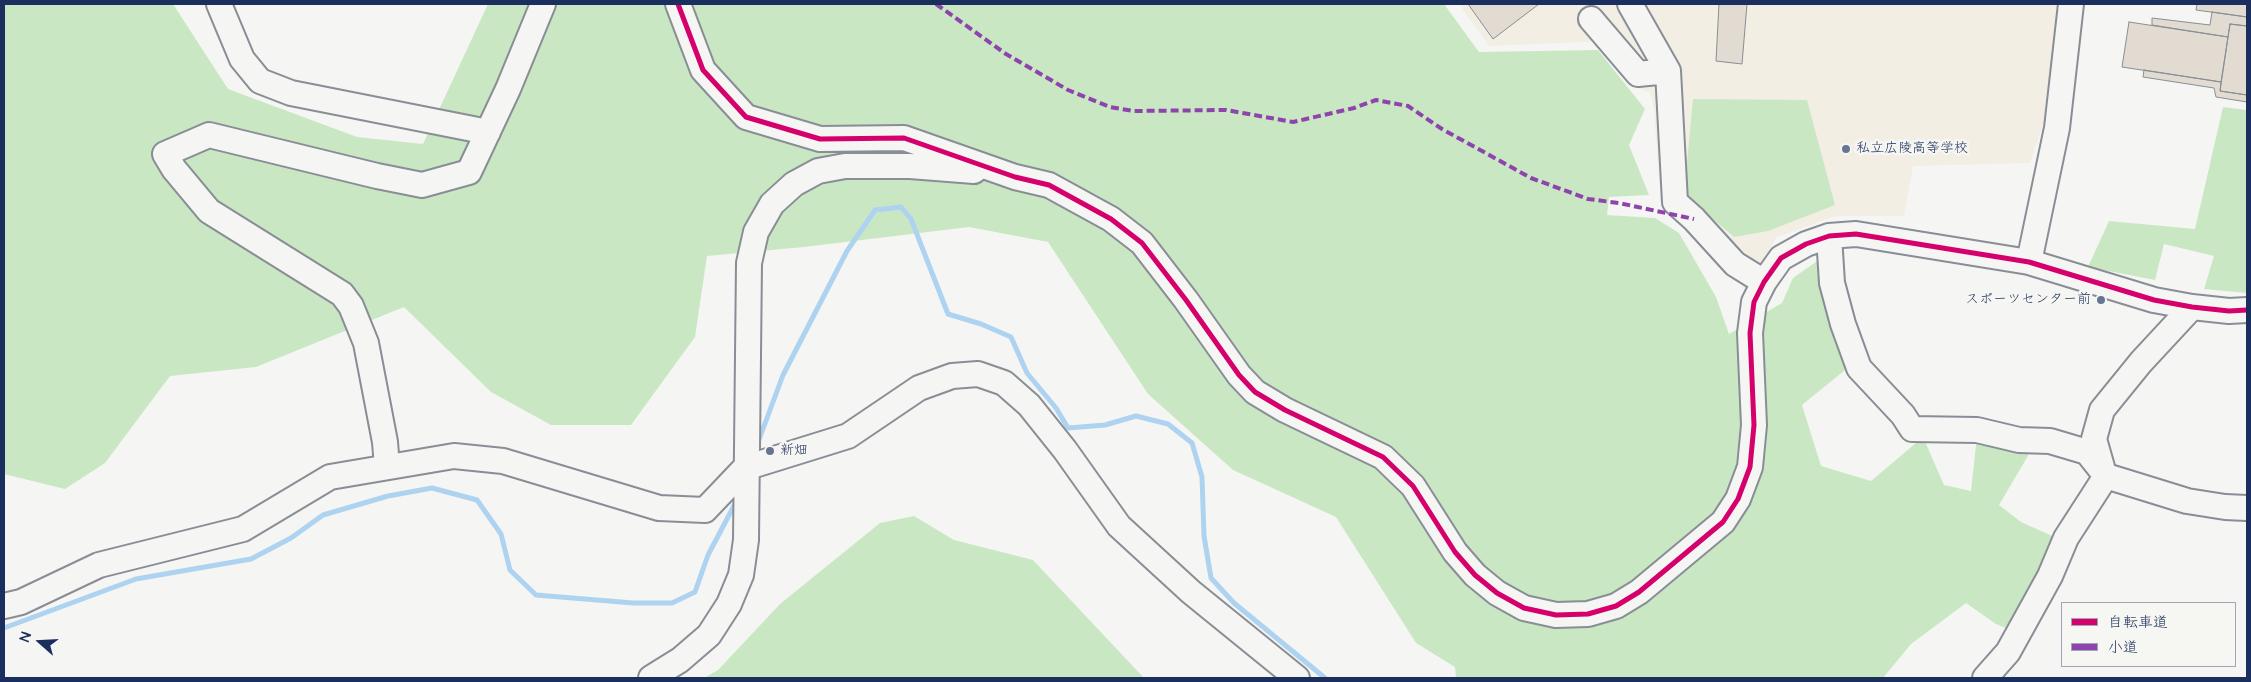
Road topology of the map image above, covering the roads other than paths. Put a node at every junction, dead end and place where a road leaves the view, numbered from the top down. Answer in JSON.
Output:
{"nodes":[{"id":1,"x":218,"y":4,"type":"edge"},
{"id":2,"x":543,"y":4,"type":"edge"},
{"id":3,"x":678,"y":4,"type":"edge"},
{"id":4,"x":1630,"y":4,"type":"edge"},
{"id":5,"x":2071,"y":4,"type":"edge"},
{"id":6,"x":1591,"y":19,"type":"dead end"},
{"id":7,"x":1668,"y":80,"type":"junction"},
{"id":8,"x":488,"y":132,"type":"junction"},
{"id":9,"x":1015,"y":177,"type":"junction"},
{"id":10,"x":1829,"y":236,"type":"junction"},
{"id":11,"x":2029,"y":262,"type":"junction"},
{"id":12,"x":1764,"y":282,"type":"junction"},
{"id":13,"x":2192,"y":308,"type":"junction"},
{"id":14,"x":2247,"y":310,"type":"edge"},
{"id":15,"x":386,"y":467,"type":"junction"},
{"id":16,"x":745,"y":468,"type":"junction"},
{"id":17,"x":2106,"y":476,"type":"junction"},
{"id":18,"x":2247,"y":508,"type":"edge"},
{"id":19,"x":4,"y":606,"type":"edge"},
{"id":20,"x":650,"y":678,"type":"edge"},
{"id":21,"x":1297,"y":678,"type":"edge"},
{"id":22,"x":1985,"y":678,"type":"edge"}],
"edges":[{"from":1,"to":8,"type":"street"},
{"from":2,"to":8,"type":"street"},
{"from":3,"to":9,"type":"street"},
{"from":4,"to":7,"type":"street"},
{"from":5,"to":11,"type":"street"},
{"from":6,"to":7,"type":"street"},
{"from":7,"to":12,"type":"street"},
{"from":8,"to":15,"type":"street"},
{"from":9,"to":12,"type":"street"},
{"from":9,"to":16,"type":"street"},
{"from":10,"to":11,"type":"street"},
{"from":10,"to":12,"type":"street"},
{"from":10,"to":17,"type":"street"},
{"from":11,"to":13,"type":"street"},
{"from":13,"to":14,"type":"street"},
{"from":13,"to":17,"type":"street"},
{"from":15,"to":16,"type":"street"},
{"from":15,"to":19,"type":"street"},
{"from":16,"to":20,"type":"street"},
{"from":16,"to":21,"type":"street"},
{"from":17,"to":18,"type":"street"},
{"from":17,"to":22,"type":"street"}]}
